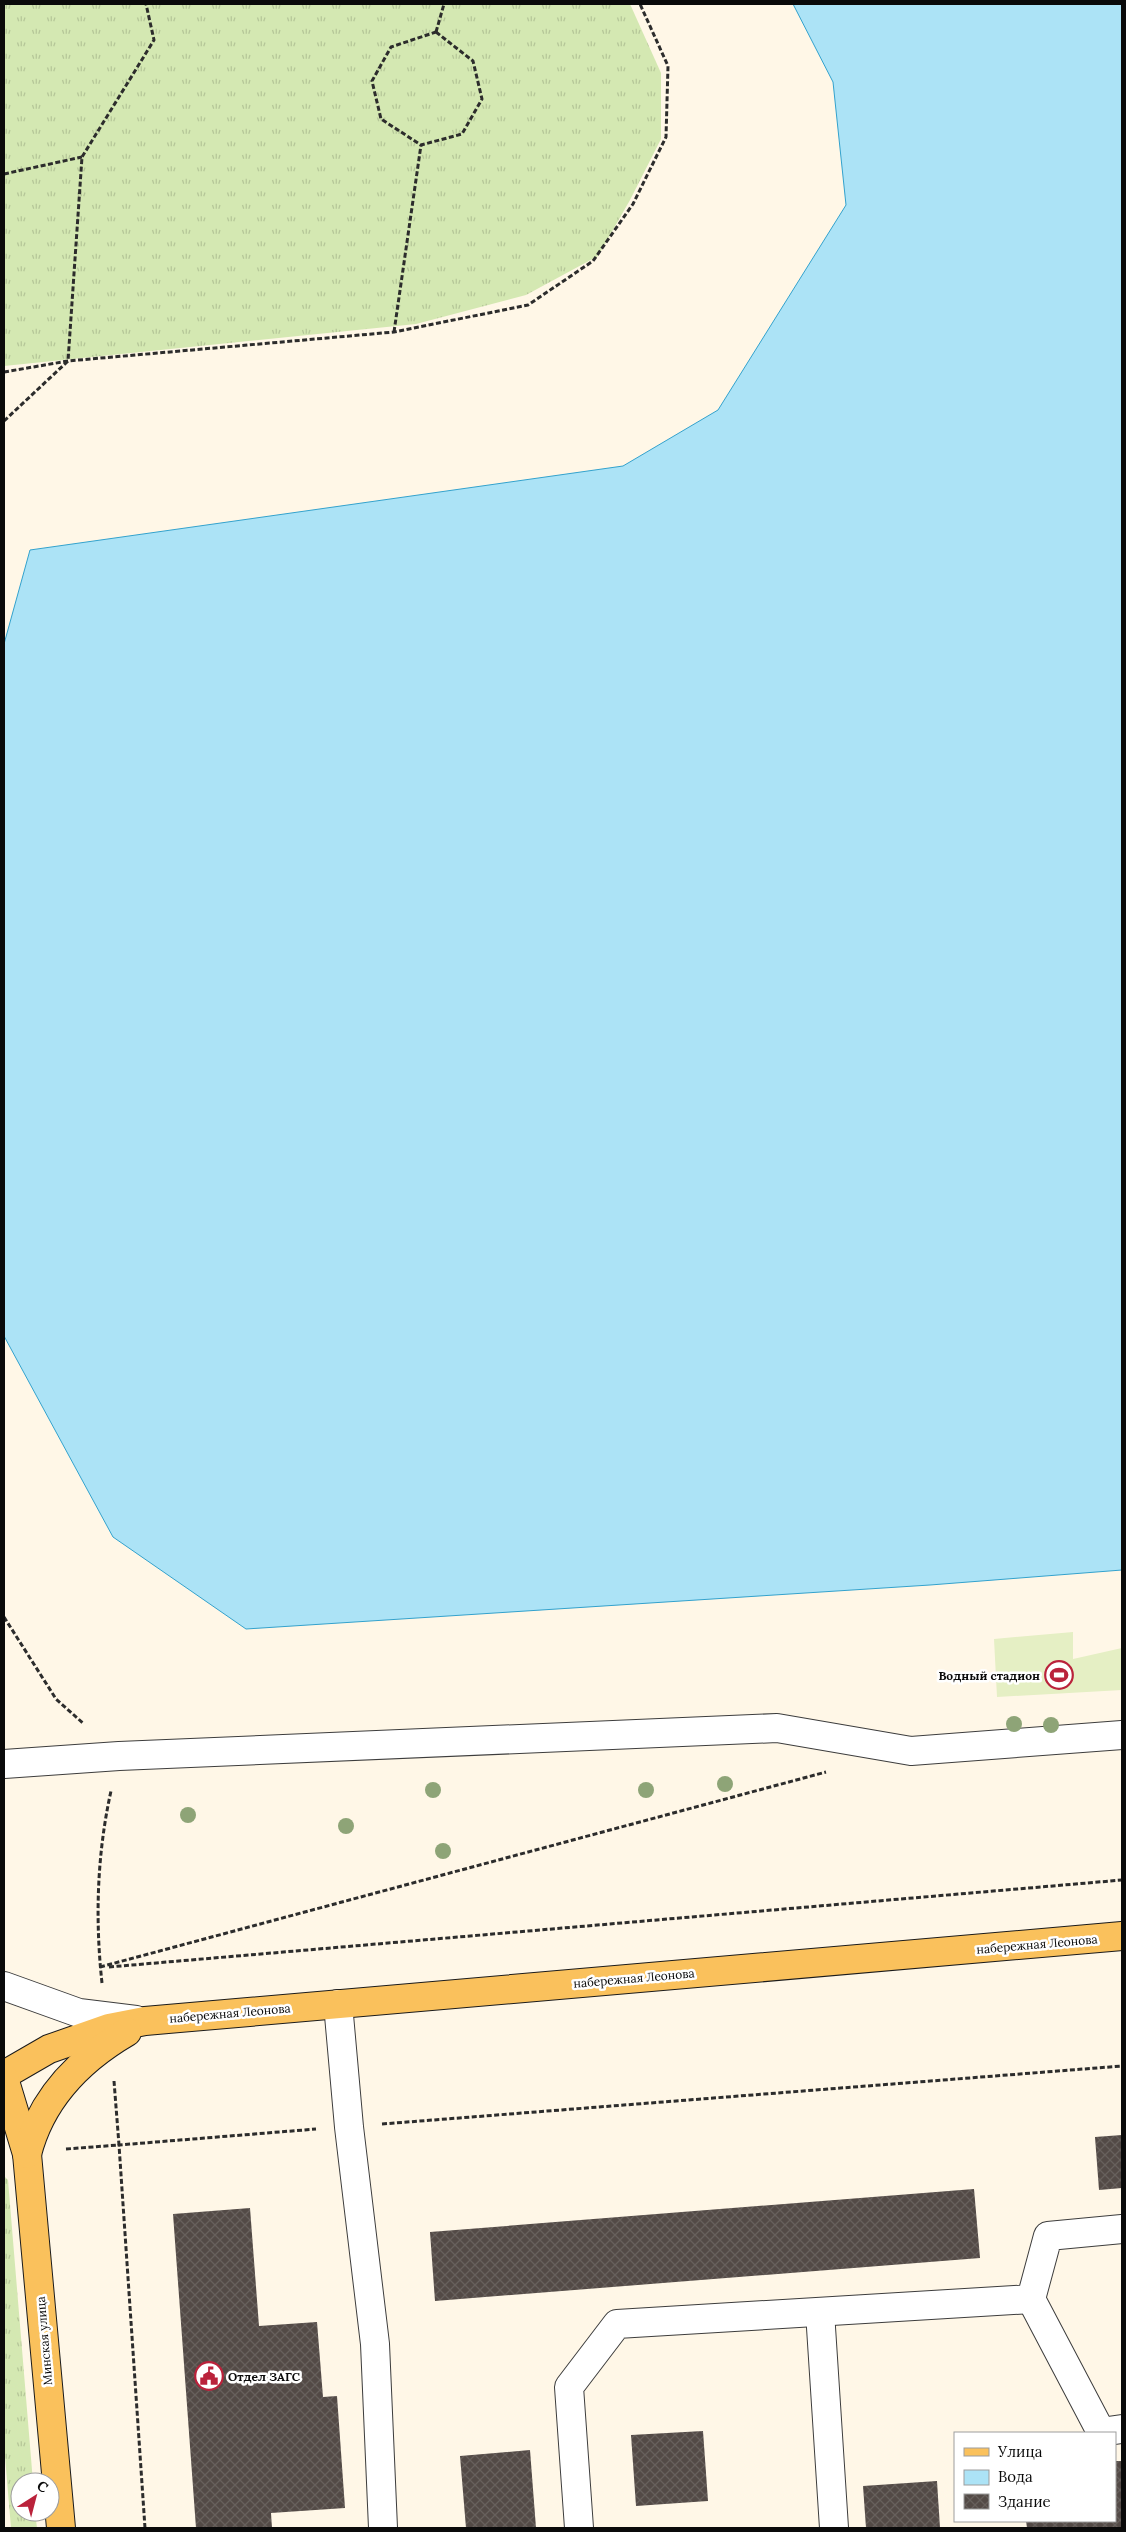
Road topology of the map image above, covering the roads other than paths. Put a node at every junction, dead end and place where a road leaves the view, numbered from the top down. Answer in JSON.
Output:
{"nodes":[{"id":1,"x":1122,"y":1735,"type":"edge"},
{"id":2,"x":4,"y":1764,"type":"edge"},
{"id":3,"x":1122,"y":1936,"type":"edge"},
{"id":4,"x":4,"y":1986,"type":"edge"},
{"id":5,"x":338,"y":2004,"type":"junction"},
{"id":6,"x":145,"y":2021,"type":"junction"},
{"id":7,"x":4,"y":2076,"type":"edge"},
{"id":8,"x":27,"y":2154,"type":"junction"},
{"id":9,"x":1122,"y":2229,"type":"edge"},
{"id":10,"x":1031,"y":2300,"type":"junction"},
{"id":11,"x":820,"y":2312,"type":"junction"},
{"id":12,"x":1122,"y":2429,"type":"edge"},
{"id":13,"x":61,"y":2528,"type":"edge"},
{"id":14,"x":383,"y":2528,"type":"edge"},
{"id":15,"x":579,"y":2528,"type":"edge"},
{"id":16,"x":834,"y":2528,"type":"edge"}],
"edges":[{"from":1,"to":2,"type":"street"},
{"from":3,"to":5,"type":"main road","name":"набережная Леонова"},
{"from":4,"to":6,"type":"street"},
{"from":5,"to":6,"type":"main road","name":"набережная Леонова"},
{"from":5,"to":14,"type":"street"},
{"from":6,"to":7,"type":"main road","name":"набережная Леонова"},
{"from":6,"to":8,"type":"main road"},
{"from":7,"to":8,"type":"main road"},
{"from":8,"to":13,"type":"main road","name":"Минская улица"},
{"from":9,"to":10,"type":"street"},
{"from":10,"to":11,"type":"street"},
{"from":10,"to":12,"type":"street"},
{"from":11,"to":15,"type":"street"},
{"from":11,"to":16,"type":"street"}]}
